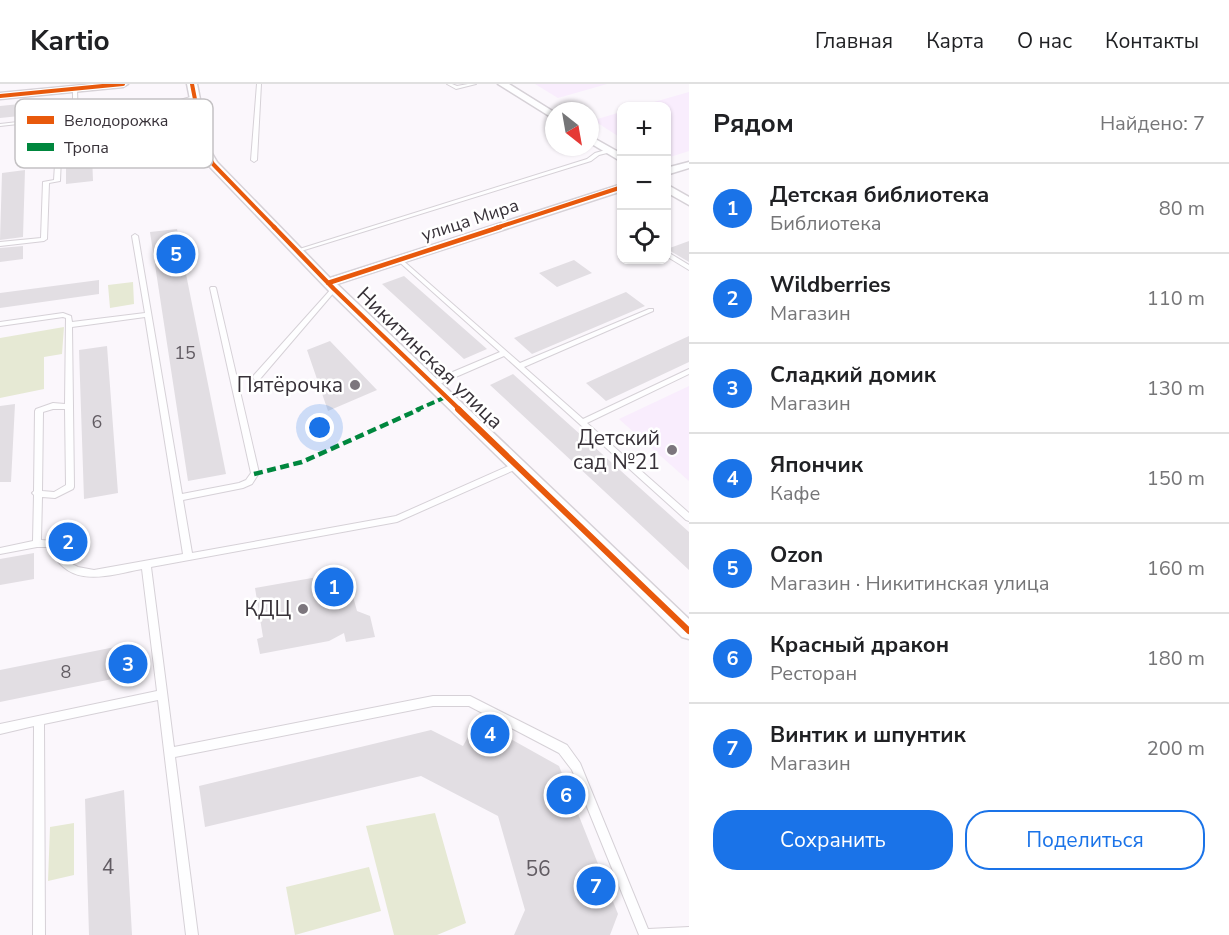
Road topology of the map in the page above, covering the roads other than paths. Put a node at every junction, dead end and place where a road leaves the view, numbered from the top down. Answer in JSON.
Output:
{"nodes":[{"id":1,"x":123,"y":84,"type":"edge"},
{"id":2,"x":259,"y":84,"type":"edge"},
{"id":3,"x":449,"y":84,"type":"edge"},
{"id":4,"x":474,"y":84,"type":"edge"},
{"id":5,"x":503,"y":84,"type":"edge"},
{"id":6,"x":75,"y":89,"type":"junction"},
{"id":7,"x":0,"y":96,"type":"edge"},
{"id":8,"x":76,"y":99,"type":"edge"},
{"id":9,"x":545,"y":110,"type":"edge"},
{"id":10,"x":15,"y":123,"type":"edge"},
{"id":11,"x":0,"y":125,"type":"edge"},
{"id":12,"x":599,"y":145,"type":"edge"},
{"id":13,"x":609,"y":151,"type":"junction"},
{"id":14,"x":617,"y":156,"type":"edge"},
{"id":15,"x":254,"y":160,"type":"dead end"},
{"id":16,"x":213,"y":164,"type":"edge"},
{"id":17,"x":689,"y":165,"type":"edge"},
{"id":18,"x":58,"y":168,"type":"edge"},
{"id":19,"x":671,"y":170,"type":"edge"},
{"id":20,"x":617,"y":188,"type":"edge"},
{"id":21,"x":671,"y":190,"type":"edge"},
{"id":22,"x":689,"y":201,"type":"edge"},
{"id":23,"x":135,"y":236,"type":"dead end"},
{"id":24,"x":0,"y":244,"type":"edge"},
{"id":25,"x":296,"y":251,"type":"junction"},
{"id":26,"x":671,"y":256,"type":"edge"},
{"id":27,"x":399,"y":259,"type":"junction"},
{"id":28,"x":689,"y":268,"type":"edge"},
{"id":29,"x":331,"y":286,"type":"junction"},
{"id":30,"x":213,"y":288,"type":"dead end"},
{"id":31,"x":651,"y":310,"type":"dead end"},
{"id":32,"x":147,"y":315,"type":"junction"},
{"id":33,"x":0,"y":324,"type":"edge"},
{"id":34,"x":69,"y":325,"type":"junction"},
{"id":35,"x":505,"y":353,"type":"junction"},
{"id":36,"x":519,"y":366,"type":"junction"},
{"id":37,"x":689,"y":371,"type":"edge"},
{"id":38,"x":257,"y":377,"type":"dead end"},
{"id":39,"x":432,"y":384,"type":"junction"},
{"id":40,"x":69,"y":407,"type":"junction"},
{"id":41,"x":582,"y":422,"type":"junction"},
{"id":42,"x":518,"y":465,"type":"junction"},
{"id":43,"x":36,"y":493,"type":"junction"},
{"id":44,"x":178,"y":498,"type":"junction"},
{"id":45,"x":689,"y":518,"type":"edge"},
{"id":46,"x":37,"y":544,"type":"junction"},
{"id":47,"x":0,"y":551,"type":"edge"},
{"id":48,"x":188,"y":556,"type":"junction"},
{"id":49,"x":146,"y":564,"type":"junction"},
{"id":50,"x":689,"y":631,"type":"edge"},
{"id":51,"x":163,"y":694,"type":"junction"},
{"id":52,"x":39,"y":721,"type":"junction"},
{"id":53,"x":0,"y":729,"type":"edge"},
{"id":54,"x":171,"y":753,"type":"junction"},
{"id":55,"x":689,"y":933,"type":"edge"},
{"id":56,"x":39,"y":935,"type":"edge"},
{"id":57,"x":192,"y":935,"type":"edge"},
{"id":58,"x":645,"y":935,"type":"edge"}],
"edges":[{"from":1,"to":6,"type":"street"},
{"from":2,"to":15,"type":"lane"},
{"from":3,"to":4,"type":"lane"},
{"from":5,"to":9,"type":"street"},
{"from":6,"to":7,"type":"street"},
{"from":6,"to":8,"type":"lane"},
{"from":10,"to":11,"type":"lane"},
{"from":12,"to":13,"type":"street"},
{"from":13,"to":14,"type":"street"},
{"from":13,"to":25,"type":"lane"},
{"from":16,"to":25,"type":"street","name":"Никитинская улица"},
{"from":17,"to":19,"type":"street"},
{"from":18,"to":24,"type":"lane"},
{"from":20,"to":27,"type":"street","name":"улица Мира"},
{"from":21,"to":22,"type":"street"},
{"from":23,"to":32,"type":"lane"},
{"from":25,"to":29,"type":"street","name":"Никитинская улица"},
{"from":26,"to":28,"type":"lane"},
{"from":27,"to":29,"type":"street","name":"улица Мира"},
{"from":27,"to":35,"type":"lane"},
{"from":29,"to":38,"type":"lane"},
{"from":29,"to":39,"type":"street","name":"Никитинская улица"},
{"from":30,"to":44,"type":"lane"},
{"from":31,"to":36,"type":"lane"},
{"from":32,"to":34,"type":"lane"},
{"from":32,"to":44,"type":"lane"},
{"from":33,"to":34,"type":"lane"},
{"from":34,"to":40,"type":"lane"},
{"from":35,"to":36,"type":"lane"},
{"from":35,"to":39,"type":"lane"},
{"from":36,"to":41,"type":"lane"},
{"from":37,"to":41,"type":"lane"},
{"from":39,"to":42,"type":"street","name":"Никитинская улица"},
{"from":40,"to":43,"type":"lane"},
{"from":40,"to":43,"type":"lane"},
{"from":41,"to":45,"type":"lane"},
{"from":42,"to":48,"type":"lane"},
{"from":42,"to":50,"type":"street","name":"Никитинская улица"},
{"from":43,"to":46,"type":"lane"},
{"from":44,"to":48,"type":"lane"},
{"from":46,"to":47,"type":"lane"},
{"from":46,"to":49,"type":"lane"},
{"from":48,"to":49,"type":"lane"},
{"from":49,"to":51,"type":"lane"},
{"from":51,"to":52,"type":"lane"},
{"from":51,"to":54,"type":"lane"},
{"from":52,"to":53,"type":"lane"},
{"from":52,"to":56,"type":"lane"},
{"from":54,"to":57,"type":"lane"},
{"from":54,"to":58,"type":"lane"},
{"from":55,"to":58,"type":"lane"}]}
